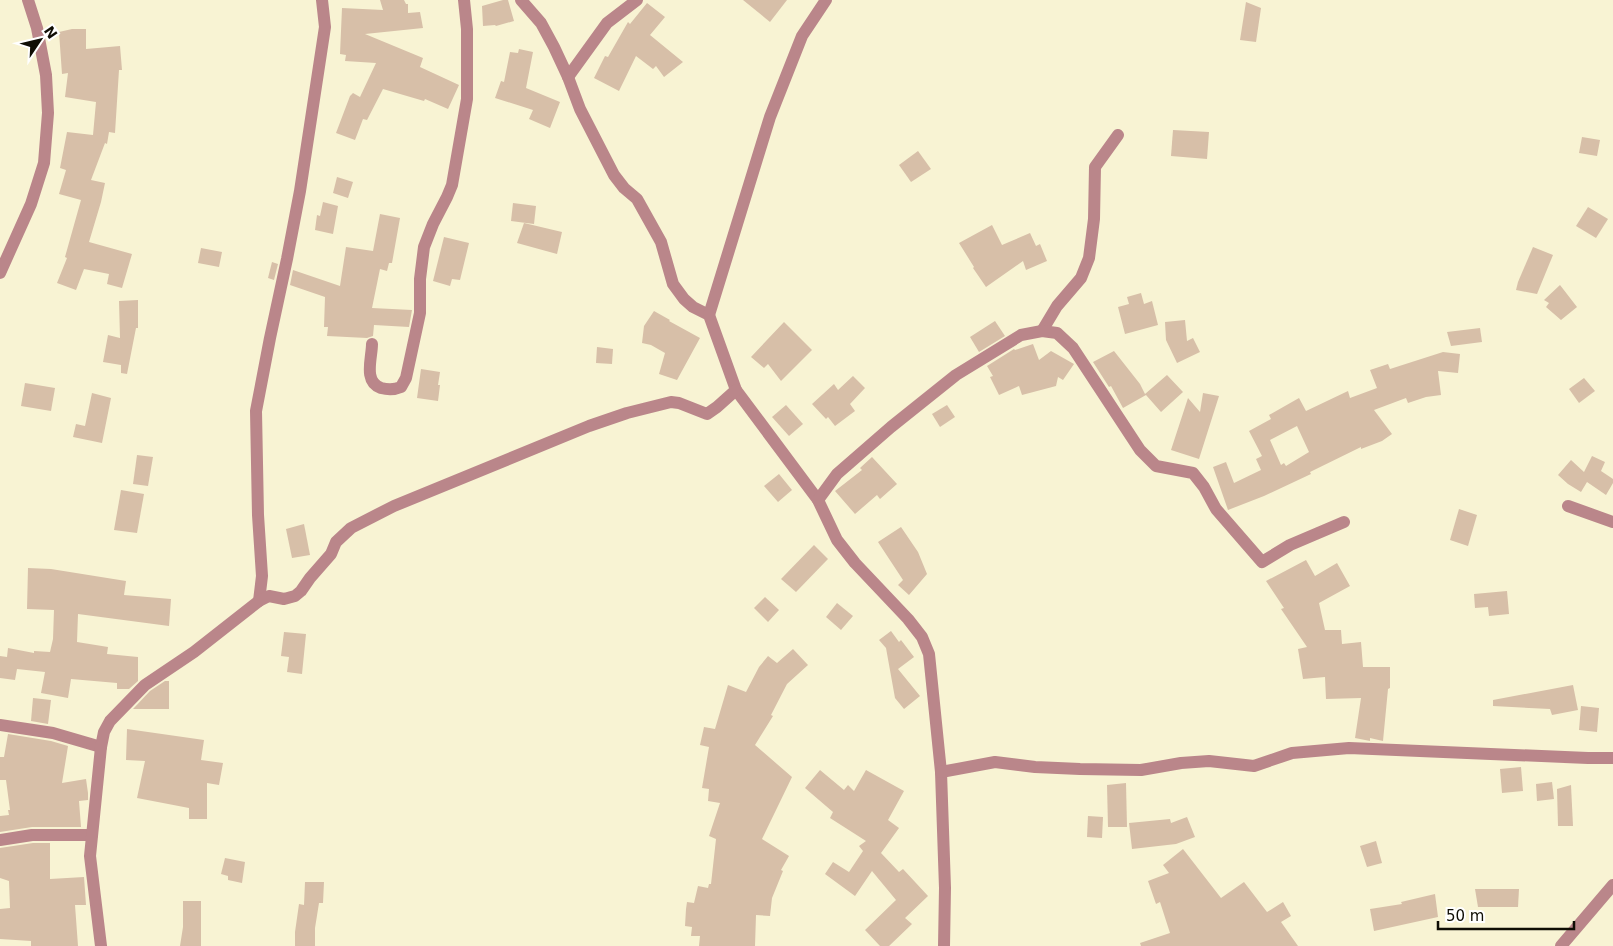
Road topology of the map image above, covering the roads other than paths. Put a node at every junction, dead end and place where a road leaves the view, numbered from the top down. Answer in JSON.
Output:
{"nodes":[{"id":1,"x":28,"y":0,"type":"edge"},
{"id":2,"x":322,"y":0,"type":"edge"},
{"id":3,"x":464,"y":0,"type":"edge"},
{"id":4,"x":521,"y":0,"type":"edge"},
{"id":5,"x":637,"y":0,"type":"edge"},
{"id":6,"x":826,"y":0,"type":"edge"},
{"id":7,"x":568,"y":77,"type":"junction"},
{"id":8,"x":1118,"y":134,"type":"dead end"},
{"id":9,"x":0,"y":272,"type":"edge"},
{"id":10,"x":709,"y":315,"type":"junction"},
{"id":11,"x":1042,"y":331,"type":"junction"},
{"id":12,"x":372,"y":344,"type":"dead end"},
{"id":13,"x":736,"y":390,"type":"junction"},
{"id":14,"x":818,"y":500,"type":"junction"},
{"id":15,"x":1568,"y":506,"type":"dead end"},
{"id":16,"x":1344,"y":522,"type":"dead end"},
{"id":17,"x":1613,"y":522,"type":"edge"},
{"id":18,"x":259,"y":601,"type":"junction"},
{"id":19,"x":0,"y":725,"type":"edge"},
{"id":20,"x":101,"y":747,"type":"junction"},
{"id":21,"x":1613,"y":758,"type":"edge"},
{"id":22,"x":941,"y":772,"type":"junction"},
{"id":23,"x":92,"y":835,"type":"junction"},
{"id":24,"x":0,"y":840,"type":"edge"},
{"id":25,"x":1613,"y":885,"type":"edge"},
{"id":26,"x":101,"y":946,"type":"edge"},
{"id":27,"x":944,"y":946,"type":"edge"},
{"id":28,"x":1561,"y":946,"type":"edge"}],
"edges":[{"from":1,"to":9,"type":"street"},
{"from":2,"to":18,"type":"street"},
{"from":3,"to":12,"type":"street"},
{"from":4,"to":7,"type":"street"},
{"from":5,"to":7,"type":"street"},
{"from":6,"to":10,"type":"street"},
{"from":7,"to":10,"type":"street"},
{"from":8,"to":11,"type":"street"},
{"from":10,"to":13,"type":"street"},
{"from":11,"to":14,"type":"street"},
{"from":11,"to":16,"type":"street"},
{"from":13,"to":14,"type":"street"},
{"from":13,"to":18,"type":"street"},
{"from":14,"to":22,"type":"street"},
{"from":15,"to":17,"type":"street"},
{"from":18,"to":20,"type":"street"},
{"from":19,"to":20,"type":"street"},
{"from":20,"to":23,"type":"street"},
{"from":21,"to":22,"type":"street"},
{"from":22,"to":27,"type":"street"},
{"from":23,"to":24,"type":"street"},
{"from":23,"to":26,"type":"street"},
{"from":25,"to":28,"type":"street"}]}
